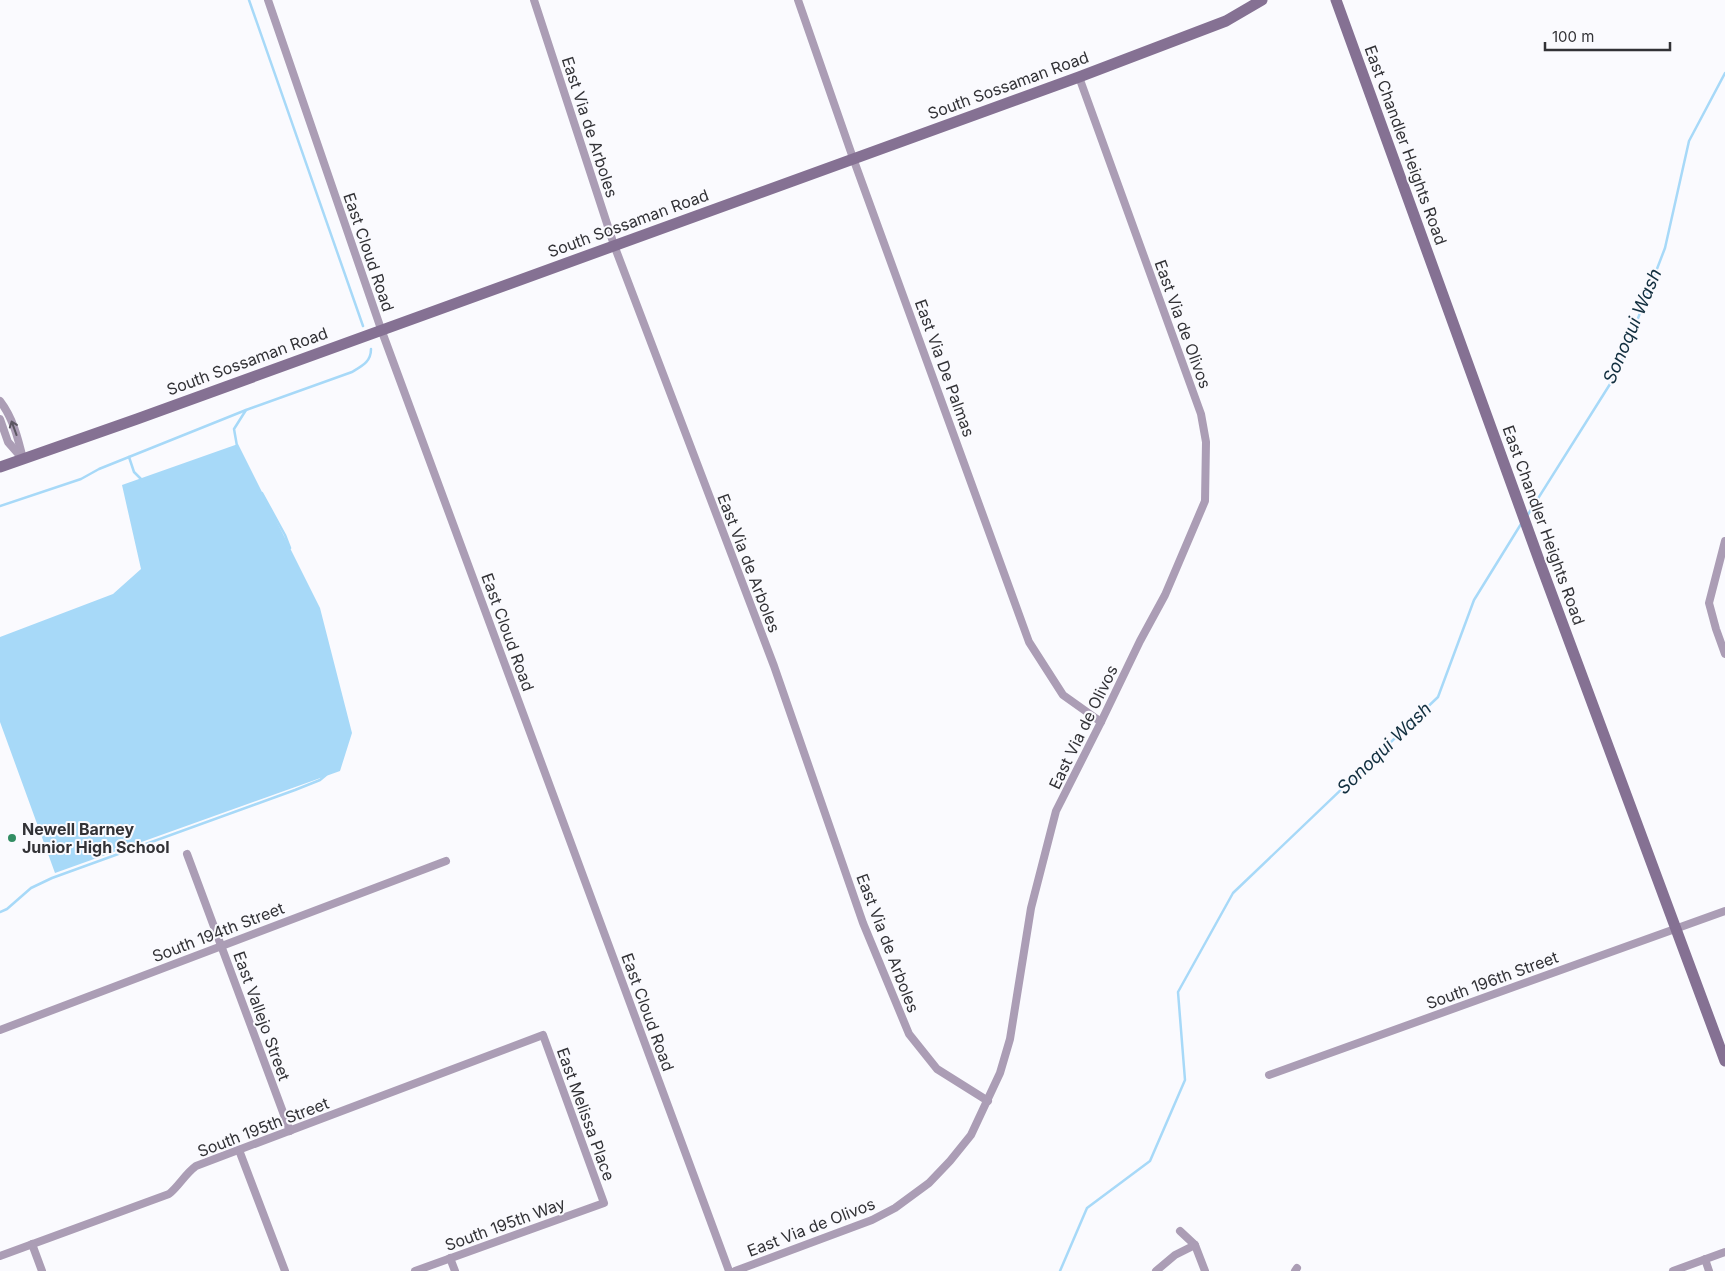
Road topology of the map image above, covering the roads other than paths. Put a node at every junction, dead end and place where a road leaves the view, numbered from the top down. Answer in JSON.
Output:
{"nodes":[{"id":1,"x":268,"y":0,"type":"edge"},
{"id":2,"x":534,"y":0,"type":"edge"},
{"id":3,"x":798,"y":0,"type":"edge"},
{"id":4,"x":1262,"y":0,"type":"edge"},
{"id":5,"x":1336,"y":0,"type":"edge"},
{"id":6,"x":1079,"y":77,"type":"junction"},
{"id":7,"x":853,"y":158,"type":"junction"},
{"id":8,"x":614,"y":245,"type":"junction"},
{"id":9,"x":381,"y":329,"type":"junction"},
{"id":10,"x":0,"y":401,"type":"edge"},
{"id":11,"x":0,"y":419,"type":"edge"},
{"id":12,"x":23,"y":458,"type":"junction"},
{"id":13,"x":0,"y":467,"type":"edge"},
{"id":14,"x":1725,"y":541,"type":"edge"},
{"id":15,"x":1725,"y":654,"type":"edge"},
{"id":16,"x":1101,"y":722,"type":"junction"},
{"id":17,"x":188,"y":854,"type":"dead end"},
{"id":18,"x":446,"y":861,"type":"dead end"},
{"id":19,"x":1725,"y":911,"type":"edge"},
{"id":20,"x":1676,"y":929,"type":"junction"},
{"id":21,"x":222,"y":945,"type":"junction"},
{"id":22,"x":0,"y":1030,"type":"edge"},
{"id":23,"x":543,"y":1035,"type":"joint"},
{"id":24,"x":1725,"y":1061,"type":"edge"},
{"id":25,"x":1269,"y":1075,"type":"dead end"},
{"id":26,"x":988,"y":1101,"type":"junction"},
{"id":27,"x":290,"y":1131,"type":"junction"},
{"id":28,"x":239,"y":1150,"type":"junction"},
{"id":29,"x":604,"y":1203,"type":"joint"},
{"id":30,"x":1180,"y":1231,"type":"dead end"},
{"id":31,"x":32,"y":1244,"type":"junction"},
{"id":32,"x":1195,"y":1245,"type":"junction"},
{"id":33,"x":1725,"y":1252,"type":"edge"},
{"id":34,"x":0,"y":1256,"type":"edge"},
{"id":35,"x":450,"y":1258,"type":"junction"},
{"id":36,"x":1705,"y":1260,"type":"junction"},
{"id":37,"x":42,"y":1271,"type":"edge"},
{"id":38,"x":284,"y":1271,"type":"edge"},
{"id":39,"x":415,"y":1271,"type":"edge"},
{"id":40,"x":455,"y":1271,"type":"edge"},
{"id":41,"x":729,"y":1271,"type":"edge"},
{"id":42,"x":735,"y":1271,"type":"edge"},
{"id":43,"x":1156,"y":1271,"type":"edge"},
{"id":44,"x":1205,"y":1271,"type":"edge"},
{"id":45,"x":1673,"y":1271,"type":"edge"},
{"id":46,"x":1709,"y":1271,"type":"edge"}],
"edges":[{"from":1,"to":9,"type":"street","name":"East Cloud Road"},
{"from":2,"to":8,"type":"street","name":"East Via de Arboles"},
{"from":3,"to":7,"type":"street","name":"East Via De Palmas"},
{"from":4,"to":6,"type":"main road","name":"South Sossaman Road"},
{"from":5,"to":20,"type":"main road","name":"East Chandler Heights Road"},
{"from":6,"to":7,"type":"main road","name":"South Sossaman Road"},
{"from":6,"to":16,"type":"street","name":"East Via de Olivos"},
{"from":7,"to":8,"type":"main road","name":"South Sossaman Road"},
{"from":7,"to":16,"type":"street","name":"East Via De Palmas"},
{"from":8,"to":9,"type":"main road","name":"South Sossaman Road"},
{"from":8,"to":26,"type":"street","name":"East Via de Arboles"},
{"from":9,"to":12,"type":"main road","name":"South Sossaman Road"},
{"from":9,"to":41,"type":"street","name":"East Cloud Road"},
{"from":12,"to":10,"type":"street","one_way":true},
{"from":11,"to":12,"type":"street"},
{"from":12,"to":13,"type":"main road","name":"South Sossaman Road"},
{"from":14,"to":15,"type":"street"},
{"from":16,"to":26,"type":"street","name":"East Via de Olivos"},
{"from":17,"to":21,"type":"street","name":"East Vallejo Street"},
{"from":18,"to":21,"type":"street","name":"South 194th Street"},
{"from":19,"to":20,"type":"street","name":"South 196th Street"},
{"from":20,"to":24,"type":"main road","name":"East Chandler Heights Road"},
{"from":20,"to":25,"type":"street","name":"South 196th Street"},
{"from":21,"to":22,"type":"street","name":"South 194th Street"},
{"from":21,"to":27,"type":"street","name":"East Vallejo Street"},
{"from":23,"to":27,"type":"street","name":"South 195th Street"},
{"from":23,"to":29,"type":"street","name":"East Melissa Place"},
{"from":26,"to":42,"type":"street","name":"East Via de Olivos"},
{"from":27,"to":28,"type":"street","name":"South 195th Street"},
{"from":28,"to":31,"type":"street","name":"South 195th Street"},
{"from":28,"to":38,"type":"street"},
{"from":29,"to":35,"type":"street","name":"South 195th Way"},
{"from":30,"to":32,"type":"street"},
{"from":31,"to":34,"type":"street","name":"South 195th Street"},
{"from":31,"to":37,"type":"street"},
{"from":32,"to":43,"type":"street"},
{"from":32,"to":44,"type":"street"},
{"from":33,"to":36,"type":"street"},
{"from":35,"to":39,"type":"street","name":"South 195th Way"},
{"from":35,"to":40,"type":"street"},
{"from":36,"to":45,"type":"street"},
{"from":36,"to":46,"type":"street"}]}
